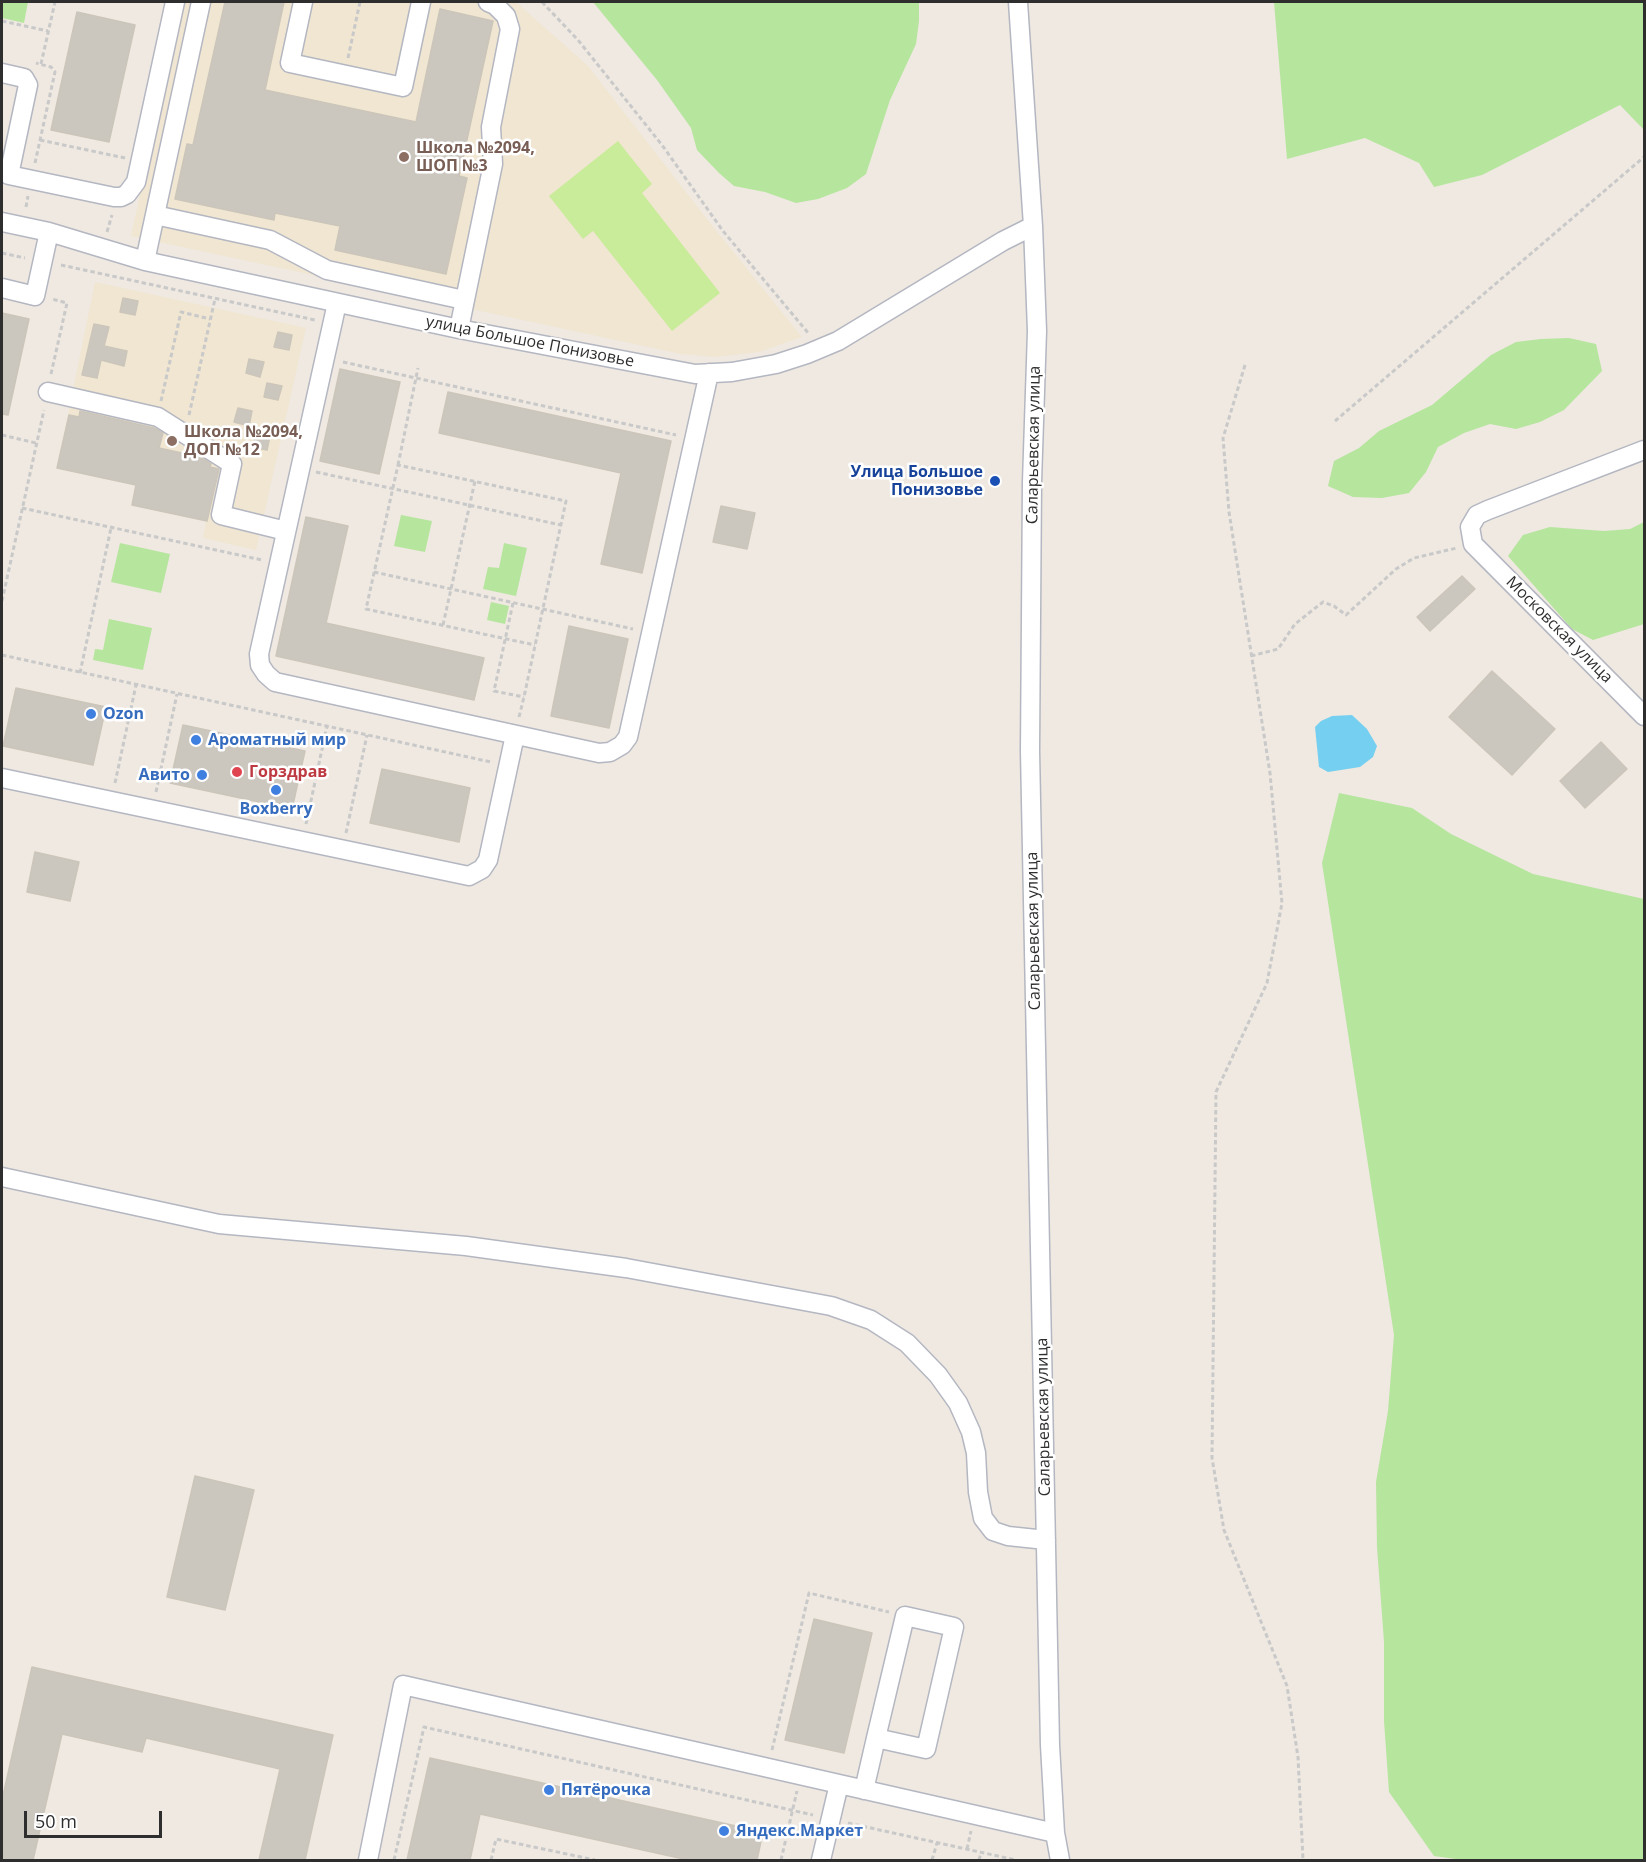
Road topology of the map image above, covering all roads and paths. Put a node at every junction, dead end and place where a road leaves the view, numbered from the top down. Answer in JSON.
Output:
{"nodes":[{"id":1,"x":55,"y":2,"type":"edge"},
{"id":2,"x":175,"y":2,"type":"edge"},
{"id":3,"x":201,"y":2,"type":"edge"},
{"id":4,"x":303,"y":2,"type":"edge"},
{"id":5,"x":360,"y":2,"type":"edge"},
{"id":6,"x":421,"y":2,"type":"edge"},
{"id":7,"x":488,"y":2,"type":"edge"},
{"id":8,"x":542,"y":2,"type":"edge"},
{"id":9,"x":1018,"y":2,"type":"edge"},
{"id":10,"x":2,"y":21,"type":"edge"},
{"id":11,"x":48,"y":31,"type":"junction"},
{"id":12,"x":41,"y":64,"type":"dead end"},
{"id":13,"x":2,"y":73,"type":"edge"},
{"id":14,"x":344,"y":75,"type":"junction"},
{"id":15,"x":18,"y":135,"type":"junction"},
{"id":16,"x":1644,"y":157,"type":"edge"},
{"id":17,"x":140,"y":161,"type":"junction"},
{"id":18,"x":5,"y":174,"type":"edge"},
{"id":19,"x":155,"y":214,"type":"junction"},
{"id":20,"x":2,"y":222,"type":"edge"},
{"id":21,"x":1033,"y":226,"type":"junction"},
{"id":22,"x":49,"y":232,"type":"junction"},
{"id":23,"x":2,"y":253,"type":"edge"},
{"id":24,"x":43,"y":261,"type":"junction"},
{"id":25,"x":145,"y":261,"type":"junction"},
{"id":26,"x":2,"y":288,"type":"edge"},
{"id":27,"x":35,"y":296,"type":"junction"},
{"id":28,"x":215,"y":299,"type":"junction"},
{"id":29,"x":464,"y":300,"type":"junction"},
{"id":30,"x":337,"y":303,"type":"junction"},
{"id":31,"x":210,"y":319,"type":"junction"},
{"id":32,"x":332,"y":324,"type":"junction"},
{"id":33,"x":459,"y":329,"type":"junction"},
{"id":34,"x":814,"y":339,"type":"dead end"},
{"id":35,"x":338,"y":361,"type":"dead end"},
{"id":36,"x":1245,"y":365,"type":"dead end"},
{"id":37,"x":418,"y":368,"type":"dead end"},
{"id":38,"x":709,"y":373,"type":"junction"},
{"id":39,"x":416,"y":378,"type":"junction"},
{"id":40,"x":48,"y":392,"type":"junction"},
{"id":41,"x":158,"y":417,"type":"junction"},
{"id":42,"x":1335,"y":421,"type":"dead end"},
{"id":43,"x":185,"y":434,"type":"junction"},
{"id":44,"x":2,"y":435,"type":"edge"},
{"id":45,"x":676,"y":435,"type":"dead end"},
{"id":46,"x":36,"y":443,"type":"junction"},
{"id":47,"x":1644,"y":450,"type":"edge"},
{"id":48,"x":398,"y":465,"type":"junction"},
{"id":49,"x":317,"y":472,"type":"dead end"},
{"id":50,"x":475,"y":482,"type":"junction"},
{"id":51,"x":392,"y":489,"type":"junction"},
{"id":52,"x":470,"y":506,"type":"junction"},
{"id":53,"x":22,"y":508,"type":"junction"},
{"id":54,"x":561,"y":525,"type":"junction"},
{"id":55,"x":111,"y":527,"type":"junction"},
{"id":56,"x":286,"y":531,"type":"junction"},
{"id":57,"x":1473,"y":544,"type":"junction"},
{"id":58,"x":279,"y":563,"type":"junction"},
{"id":59,"x":375,"y":572,"type":"junction"},
{"id":60,"x":451,"y":589,"type":"junction"},
{"id":61,"x":2,"y":601,"type":"edge"},
{"id":62,"x":513,"y":603,"type":"junction"},
{"id":63,"x":543,"y":609,"type":"junction"},
{"id":64,"x":443,"y":625,"type":"junction"},
{"id":65,"x":630,"y":628,"type":"dead end"},
{"id":66,"x":505,"y":638,"type":"junction"},
{"id":67,"x":535,"y":645,"type":"junction"},
{"id":68,"x":2,"y":655,"type":"edge"},
{"id":69,"x":1251,"y":656,"type":"junction"},
{"id":70,"x":80,"y":673,"type":"junction"},
{"id":71,"x":136,"y":685,"type":"junction"},
{"id":72,"x":177,"y":694,"type":"junction"},
{"id":73,"x":524,"y":697,"type":"junction"},
{"id":74,"x":520,"y":709,"type":"dead end"},
{"id":75,"x":1644,"y":716,"type":"edge"},
{"id":76,"x":327,"y":726,"type":"junction"},
{"id":77,"x":367,"y":735,"type":"junction"},
{"id":78,"x":515,"y":735,"type":"junction"},
{"id":79,"x":491,"y":762,"type":"dead end"},
{"id":80,"x":2,"y":778,"type":"edge"},
{"id":81,"x":115,"y":784,"type":"dead end"},
{"id":82,"x":156,"y":793,"type":"dead end"},
{"id":83,"x":306,"y":825,"type":"dead end"},
{"id":84,"x":346,"y":833,"type":"dead end"},
{"id":85,"x":2,"y":1177,"type":"edge"},
{"id":86,"x":1046,"y":1540,"type":"junction"},
{"id":87,"x":905,"y":1616,"type":"junction"},
{"id":88,"x":876,"y":1738,"type":"junction"},
{"id":89,"x":768,"y":1767,"type":"junction"},
{"id":90,"x":800,"y":1775,"type":"junction"},
{"id":91,"x":839,"y":1784,"type":"junction"},
{"id":92,"x":864,"y":1790,"type":"junction"},
{"id":93,"x":792,"y":1810,"type":"junction"},
{"id":94,"x":831,"y":1819,"type":"junction"},
{"id":95,"x":1055,"y":1833,"type":"junction"},
{"id":96,"x":937,"y":1843,"type":"junction"},
{"id":97,"x":981,"y":1853,"type":"junction"},
{"id":98,"x":368,"y":1860,"type":"edge"},
{"id":99,"x":394,"y":1860,"type":"edge"},
{"id":100,"x":491,"y":1860,"type":"edge"},
{"id":101,"x":595,"y":1860,"type":"edge"},
{"id":102,"x":781,"y":1860,"type":"edge"},
{"id":103,"x":821,"y":1860,"type":"edge"},
{"id":104,"x":932,"y":1860,"type":"edge"},
{"id":105,"x":979,"y":1860,"type":"edge"},
{"id":106,"x":1016,"y":1860,"type":"edge"},
{"id":107,"x":1060,"y":1860,"type":"edge"},
{"id":108,"x":1303,"y":1860,"type":"edge"}],
"edges":[{"from":1,"to":11,"type":"path"},
{"from":2,"to":17,"type":"street"},
{"from":3,"to":19,"type":"street"},
{"from":4,"to":14,"type":"street"},
{"from":5,"to":14,"type":"path"},
{"from":6,"to":14,"type":"street"},
{"from":7,"to":29,"type":"street"},
{"from":8,"to":34,"type":"path"},
{"from":9,"to":21,"type":"street","name":"Саларьевская улица"},
{"from":10,"to":11,"type":"path"},
{"from":11,"to":12,"type":"path"},
{"from":13,"to":15,"type":"street"},
{"from":15,"to":17,"type":"path"},
{"from":15,"to":18,"type":"street"},
{"from":16,"to":42,"type":"path"},
{"from":17,"to":18,"type":"street"},
{"from":19,"to":25,"type":"street"},
{"from":19,"to":29,"type":"street"},
{"from":20,"to":22,"type":"street","name":"улица Большое Понизовье"},
{"from":21,"to":38,"type":"street","name":"улица Большое Понизовье"},
{"from":21,"to":86,"type":"street","name":"Саларьевская улица"},
{"from":22,"to":24,"type":"street"},
{"from":22,"to":25,"type":"street","name":"улица Большое Понизовье"},
{"from":23,"to":24,"type":"path"},
{"from":24,"to":27,"type":"street"},
{"from":24,"to":28,"type":"path"},
{"from":25,"to":30,"type":"street","name":"улица Большое Понизовье"},
{"from":26,"to":27,"type":"street"},
{"from":27,"to":40,"type":"path"},
{"from":28,"to":31,"type":"path"},
{"from":28,"to":32,"type":"path"},
{"from":29,"to":33,"type":"street"},
{"from":30,"to":32,"type":"street"},
{"from":30,"to":33,"type":"street","name":"улица Большое Понизовье"},
{"from":31,"to":41,"type":"path"},
{"from":31,"to":43,"type":"path"},
{"from":32,"to":56,"type":"street"},
{"from":33,"to":38,"type":"street","name":"улица Большое Понизовье"},
{"from":35,"to":39,"type":"path"},
{"from":36,"to":69,"type":"path"},
{"from":37,"to":39,"type":"path"},
{"from":38,"to":78,"type":"street"},
{"from":39,"to":45,"type":"path"},
{"from":39,"to":48,"type":"path"},
{"from":40,"to":41,"type":"street"},
{"from":40,"to":46,"type":"path"},
{"from":41,"to":43,"type":"street"},
{"from":43,"to":56,"type":"street"},
{"from":44,"to":46,"type":"path"},
{"from":46,"to":53,"type":"path"},
{"from":47,"to":57,"type":"street"},
{"from":48,"to":50,"type":"path"},
{"from":48,"to":51,"type":"path"},
{"from":49,"to":51,"type":"path"},
{"from":50,"to":52,"type":"path"},
{"from":50,"to":54,"type":"path"},
{"from":51,"to":52,"type":"path"},
{"from":51,"to":59,"type":"path"},
{"from":52,"to":54,"type":"path"},
{"from":52,"to":60,"type":"path"},
{"from":53,"to":55,"type":"path"},
{"from":53,"to":61,"type":"path"},
{"from":54,"to":63,"type":"path"},
{"from":55,"to":58,"type":"path"},
{"from":55,"to":70,"type":"path"},
{"from":56,"to":58,"type":"street"},
{"from":57,"to":69,"type":"path"},
{"from":57,"to":75,"type":"street","name":"Московская улица"},
{"from":58,"to":78,"type":"street"},
{"from":59,"to":60,"type":"path"},
{"from":59,"to":64,"type":"path"},
{"from":60,"to":62,"type":"path"},
{"from":60,"to":64,"type":"path"},
{"from":62,"to":63,"type":"path"},
{"from":62,"to":66,"type":"path"},
{"from":63,"to":65,"type":"path"},
{"from":63,"to":67,"type":"path"},
{"from":64,"to":66,"type":"path"},
{"from":66,"to":67,"type":"path"},
{"from":66,"to":73,"type":"path"},
{"from":67,"to":73,"type":"path"},
{"from":68,"to":70,"type":"path"},
{"from":69,"to":108,"type":"path"},
{"from":70,"to":71,"type":"path"},
{"from":71,"to":72,"type":"path"},
{"from":71,"to":81,"type":"path"},
{"from":72,"to":76,"type":"path"},
{"from":72,"to":82,"type":"path"},
{"from":73,"to":74,"type":"path"},
{"from":76,"to":77,"type":"path"},
{"from":76,"to":83,"type":"path"},
{"from":77,"to":79,"type":"path"},
{"from":77,"to":84,"type":"path"},
{"from":78,"to":80,"type":"street"},
{"from":85,"to":86,"type":"street"},
{"from":86,"to":95,"type":"street","name":"Саларьевская улица"},
{"from":87,"to":88,"type":"street"},
{"from":87,"to":88,"type":"street"},
{"from":87,"to":89,"type":"path"},
{"from":88,"to":92,"type":"street"},
{"from":89,"to":90,"type":"street"},
{"from":89,"to":98,"type":"street"},
{"from":90,"to":91,"type":"street"},
{"from":90,"to":93,"type":"path"},
{"from":91,"to":92,"type":"street"},
{"from":91,"to":94,"type":"street"},
{"from":92,"to":95,"type":"street"},
{"from":93,"to":94,"type":"path"},
{"from":93,"to":99,"type":"path"},
{"from":93,"to":102,"type":"path"},
{"from":94,"to":96,"type":"path"},
{"from":94,"to":103,"type":"street"},
{"from":95,"to":107,"type":"street","name":"Саларьевская улица"},
{"from":96,"to":97,"type":"path"},
{"from":96,"to":104,"type":"path"},
{"from":97,"to":105,"type":"path"},
{"from":97,"to":106,"type":"path"},
{"from":100,"to":101,"type":"path"}]}
